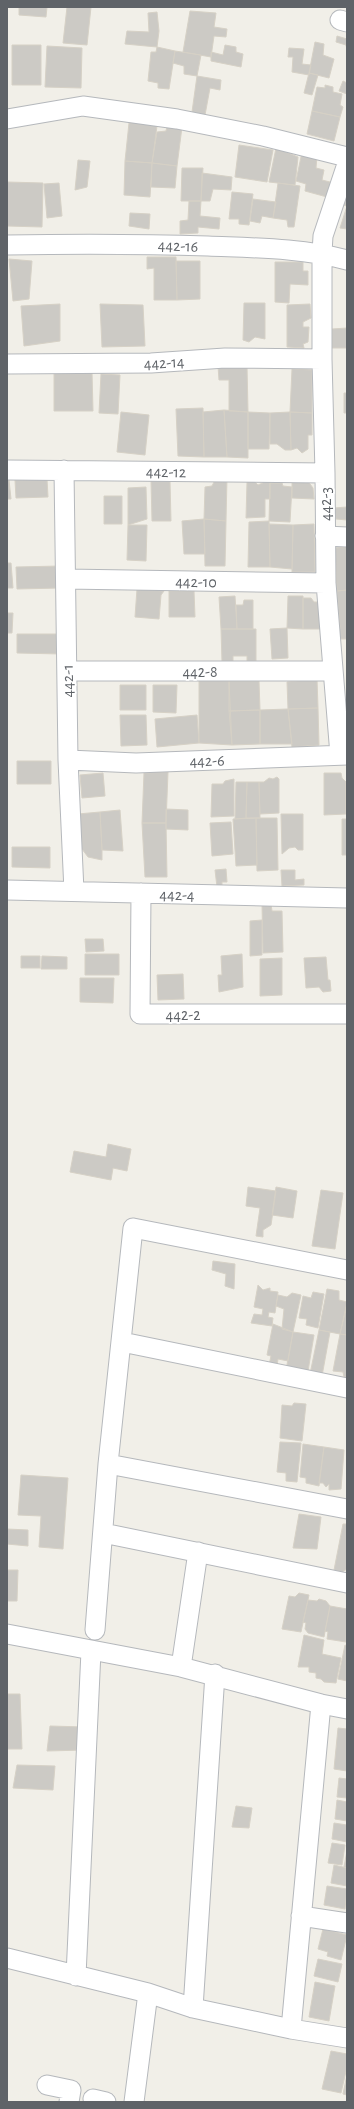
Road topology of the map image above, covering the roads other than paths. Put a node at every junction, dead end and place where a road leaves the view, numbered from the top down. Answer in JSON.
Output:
{"nodes":[{"id":1,"x":7,"y":119,"type":"edge"},
{"id":2,"x":347,"y":157,"type":"edge"},
{"id":3,"x":347,"y":164,"type":"edge"},
{"id":4,"x":7,"y":245,"type":"edge"},
{"id":5,"x":322,"y":253,"type":"junction"},
{"id":6,"x":347,"y":260,"type":"edge"},
{"id":7,"x":322,"y":359,"type":"junction"},
{"id":8,"x":7,"y":364,"type":"edge"},
{"id":9,"x":7,"y":470,"type":"edge"},
{"id":10,"x":64,"y":470,"type":"junction"},
{"id":11,"x":325,"y":473,"type":"junction"},
{"id":12,"x":325,"y":536,"type":"junction"},
{"id":13,"x":347,"y":537,"type":"edge"},
{"id":14,"x":66,"y":579,"type":"junction"},
{"id":15,"x":326,"y":583,"type":"junction"},
{"id":16,"x":339,"y":647,"type":"edge"},
{"id":17,"x":67,"y":670,"type":"junction"},
{"id":18,"x":333,"y":671,"type":"junction"},
{"id":19,"x":343,"y":755,"type":"edge"},
{"id":20,"x":68,"y":760,"type":"junction"},
{"id":21,"x":7,"y":890,"type":"edge"},
{"id":22,"x":74,"y":891,"type":"junction"},
{"id":23,"x":141,"y":893,"type":"junction"},
{"id":24,"x":347,"y":898,"type":"edge"},
{"id":25,"x":347,"y":1014,"type":"edge"},
{"id":26,"x":347,"y":1270,"type":"edge"},
{"id":27,"x":122,"y":1342,"type":"junction"},
{"id":28,"x":347,"y":1388,"type":"edge"},
{"id":29,"x":108,"y":1464,"type":"junction"},
{"id":30,"x":347,"y":1509,"type":"edge"},
{"id":31,"x":103,"y":1533,"type":"junction"},
{"id":32,"x":198,"y":1552,"type":"junction"},
{"id":33,"x":347,"y":1583,"type":"edge"},
{"id":34,"x":95,"y":1630,"type":"dead end"},
{"id":35,"x":7,"y":1634,"type":"edge"},
{"id":36,"x":91,"y":1651,"type":"junction"},
{"id":37,"x":181,"y":1667,"type":"junction"},
{"id":38,"x":215,"y":1674,"type":"junction"},
{"id":39,"x":321,"y":1704,"type":"junction"},
{"id":40,"x":347,"y":1709,"type":"edge"},
{"id":41,"x":301,"y":1916,"type":"junction"},
{"id":42,"x":347,"y":1924,"type":"edge"},
{"id":43,"x":7,"y":1958,"type":"edge"},
{"id":44,"x":76,"y":1976,"type":"junction"},
{"id":45,"x":148,"y":1993,"type":"junction"},
{"id":46,"x":193,"y":2008,"type":"junction"},
{"id":47,"x":291,"y":2029,"type":"junction"},
{"id":48,"x":347,"y":2038,"type":"edge"},
{"id":49,"x":47,"y":2085,"type":"dead end"},
{"id":50,"x":69,"y":2102,"type":"edge"},
{"id":51,"x":134,"y":2102,"type":"edge"}],
"edges":[{"from":1,"to":2,"type":"street"},
{"from":3,"to":5,"type":"street","name":"442-3"},
{"from":4,"to":5,"type":"street","name":"442-16"},
{"from":5,"to":6,"type":"street","name":"442-16"},
{"from":5,"to":7,"type":"street","name":"442-3"},
{"from":7,"to":8,"type":"street","name":"442-14"},
{"from":7,"to":11,"type":"street","name":"442-3"},
{"from":9,"to":10,"type":"street","name":"442-12"},
{"from":10,"to":11,"type":"street","name":"442-12"},
{"from":10,"to":14,"type":"street","name":"442-1"},
{"from":11,"to":12,"type":"street","name":"442-3"},
{"from":12,"to":13,"type":"street"},
{"from":12,"to":15,"type":"street","name":"442-3"},
{"from":14,"to":15,"type":"street","name":"442-10"},
{"from":14,"to":17,"type":"street","name":"442-1"},
{"from":15,"to":16,"type":"street","name":"442-3"},
{"from":16,"to":18,"type":"street","name":"442-3"},
{"from":17,"to":18,"type":"street","name":"442-8"},
{"from":17,"to":20,"type":"street","name":"442-1"},
{"from":18,"to":19,"type":"street","name":"442-3"},
{"from":19,"to":20,"type":"street","name":"442-6"},
{"from":20,"to":22,"type":"street","name":"442-1"},
{"from":21,"to":22,"type":"street","name":"442-4"},
{"from":22,"to":23,"type":"street","name":"442-4"},
{"from":23,"to":24,"type":"street","name":"442-4"},
{"from":23,"to":25,"type":"street","name":"442-2"},
{"from":26,"to":27,"type":"street"},
{"from":27,"to":28,"type":"street"},
{"from":27,"to":29,"type":"street"},
{"from":29,"to":30,"type":"street"},
{"from":29,"to":31,"type":"street"},
{"from":31,"to":32,"type":"street"},
{"from":31,"to":34,"type":"street"},
{"from":32,"to":33,"type":"street"},
{"from":32,"to":37,"type":"street"},
{"from":35,"to":36,"type":"street"},
{"from":36,"to":37,"type":"street"},
{"from":36,"to":44,"type":"street"},
{"from":37,"to":38,"type":"street"},
{"from":38,"to":39,"type":"street"},
{"from":38,"to":46,"type":"street"},
{"from":39,"to":40,"type":"street"},
{"from":39,"to":41,"type":"street"},
{"from":41,"to":42,"type":"street"},
{"from":41,"to":47,"type":"street"},
{"from":43,"to":44,"type":"street"},
{"from":44,"to":45,"type":"street"},
{"from":45,"to":46,"type":"street"},
{"from":45,"to":51,"type":"street"},
{"from":46,"to":47,"type":"street"},
{"from":47,"to":48,"type":"street"},
{"from":49,"to":50,"type":"street"}]}
